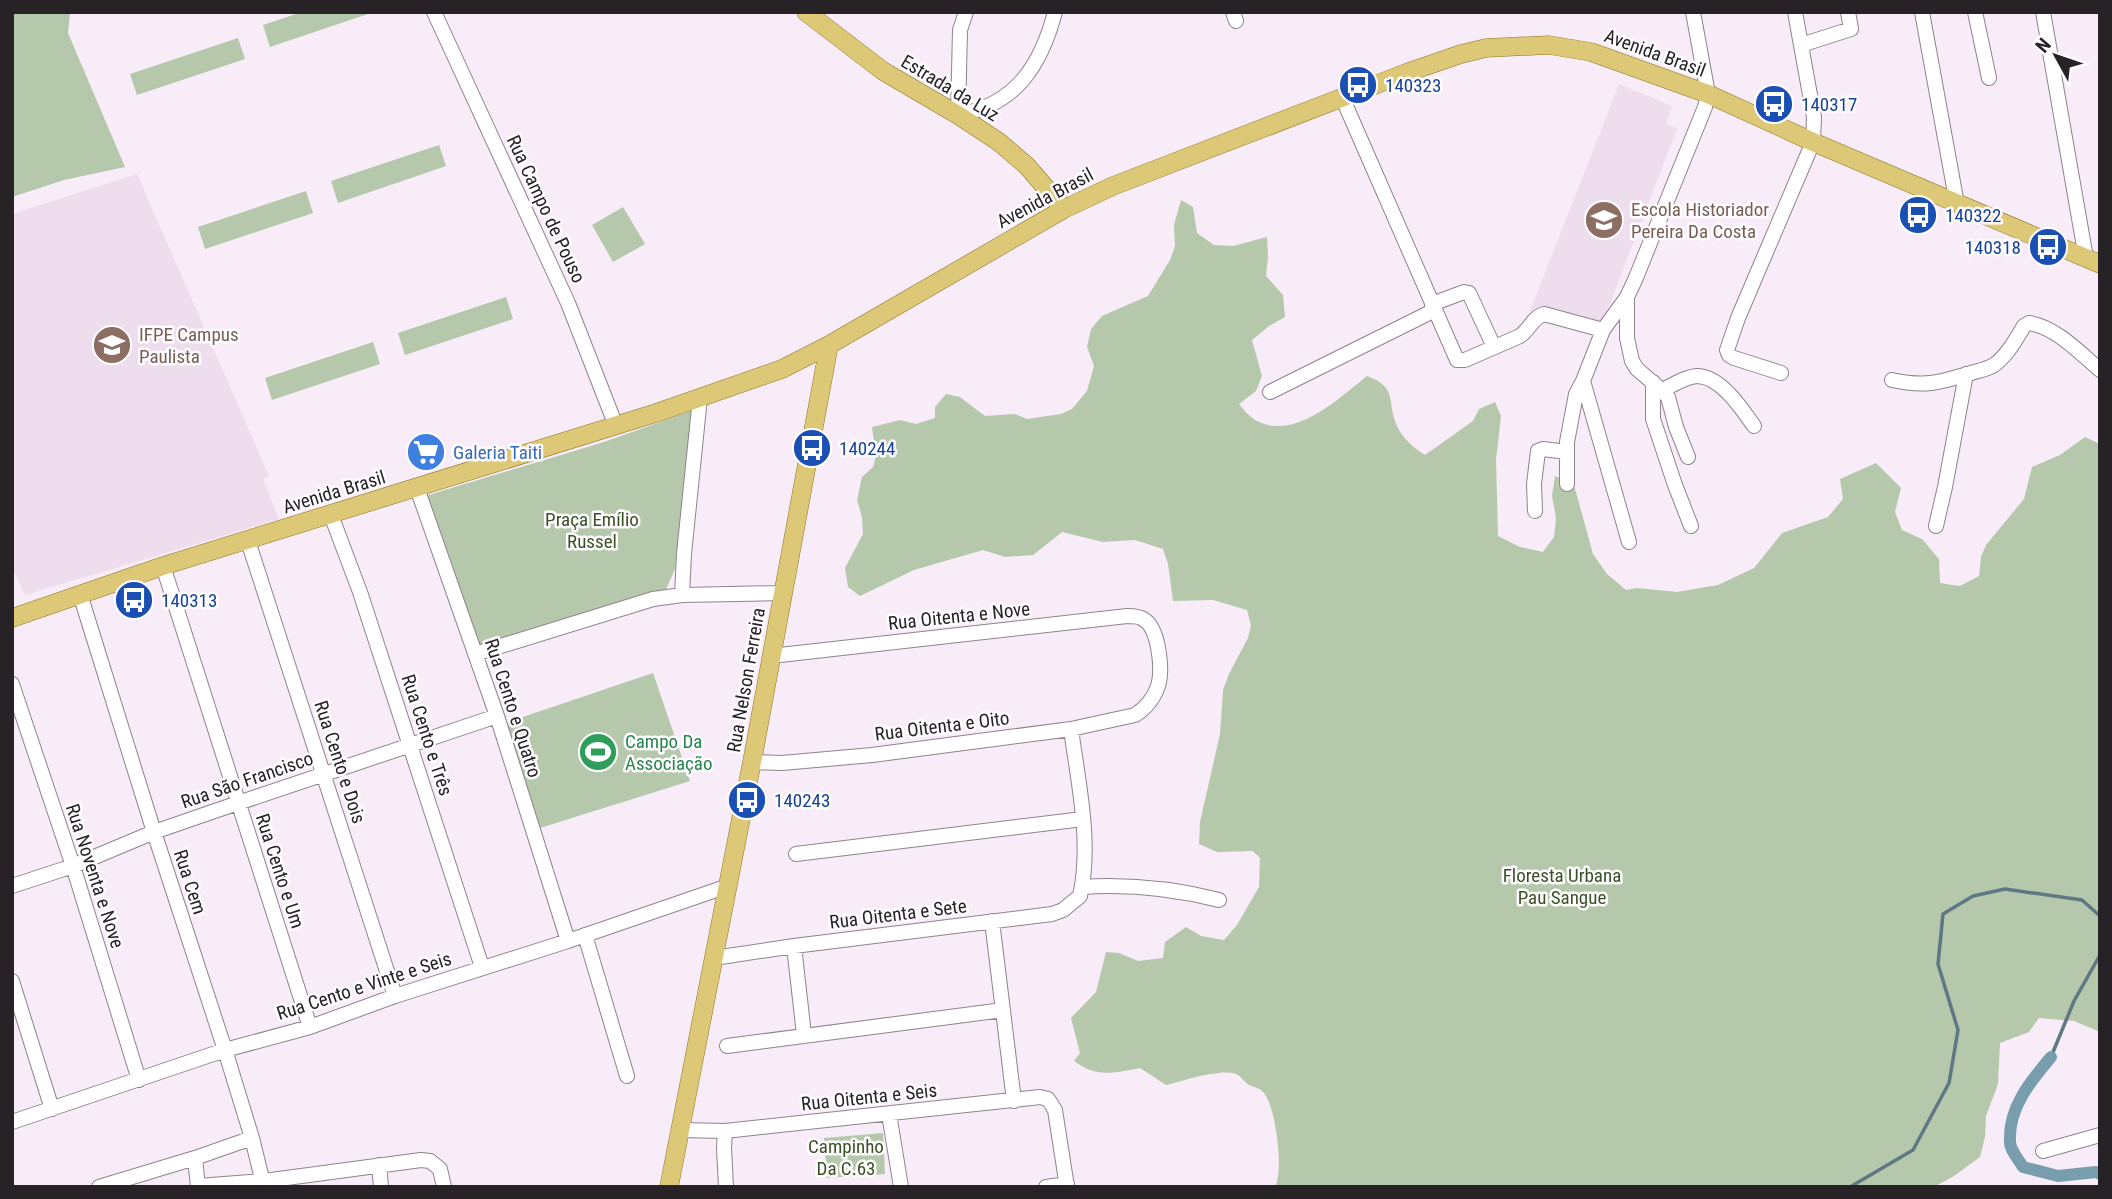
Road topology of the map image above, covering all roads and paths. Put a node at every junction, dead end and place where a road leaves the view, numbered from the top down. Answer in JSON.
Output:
{"nodes":[{"id":1,"x":434,"y":12,"type":"edge"},
{"id":2,"x":806,"y":12,"type":"edge"},
{"id":3,"x":966,"y":12,"type":"edge"},
{"id":4,"x":1055,"y":12,"type":"edge"},
{"id":5,"x":1693,"y":12,"type":"edge"},
{"id":6,"x":1795,"y":12,"type":"edge"},
{"id":7,"x":1848,"y":12,"type":"edge"},
{"id":8,"x":1922,"y":12,"type":"edge"},
{"id":9,"x":1975,"y":12,"type":"edge"},
{"id":10,"x":2043,"y":12,"type":"edge"},
{"id":11,"x":1801,"y":45,"type":"junction"},
{"id":12,"x":1989,"y":78,"type":"dead end"},
{"id":13,"x":1707,"y":94,"type":"junction"},
{"id":14,"x":1342,"y":97,"type":"junction"},
{"id":15,"x":958,"y":115,"type":"junction"},
{"id":16,"x":1813,"y":142,"type":"junction"},
{"id":17,"x":1957,"y":204,"type":"junction"},
{"id":18,"x":1064,"y":209,"type":"junction"},
{"id":19,"x":2093,"y":261,"type":"edge"},
{"id":20,"x":1627,"y":297,"type":"junction"},
{"id":21,"x":1434,"y":307,"type":"junction"},
{"id":22,"x":1603,"y":330,"type":"junction"},
{"id":23,"x":829,"y":345,"type":"junction"},
{"id":24,"x":1494,"y":347,"type":"junction"},
{"id":25,"x":2100,"y":370,"type":"edge"},
{"id":26,"x":1781,"y":373,"type":"dead end"},
{"id":27,"x":1966,"y":374,"type":"junction"},
{"id":28,"x":1892,"y":380,"type":"dead end"},
{"id":29,"x":1583,"y":381,"type":"junction"},
{"id":30,"x":1657,"y":386,"type":"junction"},
{"id":31,"x":1270,"y":392,"type":"dead end"},
{"id":32,"x":700,"y":398,"type":"junction"},
{"id":33,"x":616,"y":426,"type":"junction"},
{"id":34,"x":1754,"y":426,"type":"dead end"},
{"id":35,"x":1567,"y":452,"type":"junction"},
{"id":36,"x":1688,"y":457,"type":"dead end"},
{"id":37,"x":1567,"y":484,"type":"dead end"},
{"id":38,"x":417,"y":488,"type":"junction"},
{"id":39,"x":1535,"y":511,"type":"dead end"},
{"id":40,"x":331,"y":515,"type":"junction"},
{"id":41,"x":1691,"y":526,"type":"dead end"},
{"id":42,"x":1936,"y":526,"type":"dead end"},
{"id":43,"x":248,"y":541,"type":"junction"},
{"id":44,"x":1629,"y":542,"type":"dead end"},
{"id":45,"x":163,"y":566,"type":"junction"},
{"id":46,"x":783,"y":593,"type":"junction"},
{"id":47,"x":80,"y":594,"type":"junction"},
{"id":48,"x":682,"y":595,"type":"junction"},
{"id":49,"x":12,"y":618,"type":"edge"},
{"id":50,"x":475,"y":654,"type":"junction"},
{"id":51,"x":771,"y":656,"type":"junction"},
{"id":52,"x":12,"y":684,"type":"edge"},
{"id":53,"x":1135,"y":715,"type":"joint"},
{"id":54,"x":497,"y":716,"type":"junction"},
{"id":55,"x":1071,"y":729,"type":"junction"},
{"id":56,"x":409,"y":745,"type":"junction"},
{"id":57,"x":752,"y":762,"type":"junction"},
{"id":58,"x":324,"y":774,"type":"junction"},
{"id":59,"x":238,"y":803,"type":"junction"},
{"id":60,"x":1083,"y":819,"type":"junction"},
{"id":61,"x":153,"y":832,"type":"junction"},
{"id":62,"x":796,"y":855,"type":"dead end"},
{"id":63,"x":73,"y":866,"type":"junction"},
{"id":64,"x":12,"y":886,"type":"edge"},
{"id":65,"x":728,"y":886,"type":"junction"},
{"id":66,"x":1081,"y":891,"type":"junction"},
{"id":67,"x":1219,"y":900,"type":"dead end"},
{"id":68,"x":992,"y":921,"type":"junction"},
{"id":69,"x":585,"y":935,"type":"junction"},
{"id":70,"x":568,"y":941,"type":"junction"},
{"id":71,"x":794,"y":946,"type":"junction"},
{"id":72,"x":714,"y":958,"type":"junction"},
{"id":73,"x":482,"y":967,"type":"junction"},
{"id":74,"x":12,"y":981,"type":"edge"},
{"id":75,"x":395,"y":996,"type":"junction"},
{"id":76,"x":1003,"y":1010,"type":"junction"},
{"id":77,"x":310,"y":1027,"type":"junction"},
{"id":78,"x":804,"y":1035,"type":"junction"},
{"id":79,"x":727,"y":1046,"type":"dead end"},
{"id":80,"x":225,"y":1050,"type":"junction"},
{"id":81,"x":627,"y":1076,"type":"dead end"},
{"id":82,"x":139,"y":1080,"type":"junction"},
{"id":83,"x":1014,"y":1101,"type":"junction"},
{"id":84,"x":52,"y":1109,"type":"junction"},
{"id":85,"x":889,"y":1114,"type":"junction"},
{"id":86,"x":12,"y":1122,"type":"edge"},
{"id":87,"x":681,"y":1130,"type":"junction"},
{"id":88,"x":725,"y":1130,"type":"junction"},
{"id":89,"x":2100,"y":1135,"type":"edge"},
{"id":90,"x":252,"y":1138,"type":"junction"},
{"id":91,"x":2043,"y":1151,"type":"dead end"},
{"id":92,"x":195,"y":1158,"type":"junction"},
{"id":93,"x":379,"y":1165,"type":"junction"},
{"id":94,"x":321,"y":1180,"type":"edge"},
{"id":95,"x":264,"y":1184,"type":"edge"},
{"id":96,"x":1067,"y":1185,"type":"edge"},
{"id":97,"x":198,"y":1186,"type":"edge"},
{"id":98,"x":99,"y":1187,"type":"edge"},
{"id":99,"x":381,"y":1187,"type":"edge"},
{"id":100,"x":444,"y":1187,"type":"edge"},
{"id":101,"x":669,"y":1187,"type":"edge"},
{"id":102,"x":726,"y":1187,"type":"edge"},
{"id":103,"x":901,"y":1187,"type":"edge"},
{"id":104,"x":1046,"y":1187,"type":"edge"}],
"edges":[{"from":1,"to":33,"type":"street","name":"Rua Campo de Pouso"},
{"from":2,"to":15,"type":"main road","name":"Estrada da Luz"},
{"from":3,"to":15,"type":"street"},
{"from":4,"to":15,"type":"street"},
{"from":5,"to":13,"type":"street"},
{"from":6,"to":11,"type":"street"},
{"from":7,"to":11,"type":"street"},
{"from":8,"to":17,"type":"street"},
{"from":9,"to":12,"type":"street"},
{"from":10,"to":19,"type":"street"},
{"from":11,"to":16,"type":"street"},
{"from":13,"to":14,"type":"main road","name":"Avenida Brasil"},
{"from":13,"to":16,"type":"main road","name":"Avenida Brasil"},
{"from":13,"to":20,"type":"street"},
{"from":14,"to":18,"type":"main road","name":"Avenida Brasil"},
{"from":14,"to":21,"type":"street"},
{"from":15,"to":18,"type":"main road","name":"Estrada da Luz"},
{"from":16,"to":17,"type":"main road","name":"Avenida Brasil"},
{"from":16,"to":26,"type":"street"},
{"from":17,"to":19,"type":"main road","name":"Avenida Brasil"},
{"from":18,"to":23,"type":"main road","name":"Avenida Brasil"},
{"from":20,"to":22,"type":"street"},
{"from":20,"to":30,"type":"street"},
{"from":21,"to":24,"type":"street"},
{"from":21,"to":24,"type":"street"},
{"from":21,"to":31,"type":"street"},
{"from":22,"to":24,"type":"street"},
{"from":22,"to":29,"type":"street"},
{"from":23,"to":32,"type":"main road","name":"Avenida Brasil"},
{"from":23,"to":46,"type":"main road","name":"Rua Nelson Ferreira"},
{"from":25,"to":27,"type":"street"},
{"from":27,"to":28,"type":"street"},
{"from":27,"to":42,"type":"street"},
{"from":29,"to":35,"type":"street"},
{"from":29,"to":44,"type":"street"},
{"from":30,"to":34,"type":"street"},
{"from":30,"to":36,"type":"street"},
{"from":30,"to":41,"type":"street"},
{"from":32,"to":33,"type":"main road","name":"Avenida Brasil"},
{"from":32,"to":48,"type":"street"},
{"from":33,"to":38,"type":"main road","name":"Avenida Brasil"},
{"from":35,"to":37,"type":"street"},
{"from":35,"to":39,"type":"street"},
{"from":38,"to":40,"type":"main road","name":"Avenida Brasil"},
{"from":38,"to":50,"type":"street","name":"Rua Cento e Quatro"},
{"from":40,"to":43,"type":"main road","name":"Avenida Brasil"},
{"from":40,"to":56,"type":"street","name":"Rua Cento e Três"},
{"from":43,"to":45,"type":"main road","name":"Avenida Brasil"},
{"from":43,"to":58,"type":"street","name":"Rua Cento e Dois"},
{"from":45,"to":47,"type":"main road","name":"Avenida Brasil"},
{"from":45,"to":59,"type":"street","name":"Rua Cento e Um"},
{"from":46,"to":48,"type":"street"},
{"from":46,"to":51,"type":"main road","name":"Rua Nelson Ferreira"},
{"from":47,"to":49,"type":"main road","name":"Avenida Brasil"},
{"from":47,"to":61,"type":"street","name":"Rua Cem"},
{"from":48,"to":50,"type":"street"},
{"from":50,"to":54,"type":"street","name":"Rua Cento e Quatro"},
{"from":51,"to":53,"type":"street","name":"Rua Oitenta e Nove"},
{"from":51,"to":57,"type":"main road","name":"Rua Nelson Ferreira"},
{"from":52,"to":63,"type":"street","name":"Rua Noventa e Nove"},
{"from":53,"to":55,"type":"street","name":"Rua Oitenta e Oito"},
{"from":54,"to":56,"type":"street","name":"Rua São Francisco"},
{"from":54,"to":70,"type":"street","name":"Rua Cento e Quatro"},
{"from":55,"to":57,"type":"street","name":"Rua Oitenta e Oito"},
{"from":55,"to":60,"type":"street"},
{"from":56,"to":58,"type":"street","name":"Rua São Francisco"},
{"from":56,"to":73,"type":"street","name":"Rua Cento e Três"},
{"from":57,"to":65,"type":"main road","name":"Rua Nelson Ferreira"},
{"from":58,"to":59,"type":"street","name":"Rua São Francisco"},
{"from":58,"to":75,"type":"street","name":"Rua Cento e Dois"},
{"from":59,"to":61,"type":"street","name":"Rua São Francisco"},
{"from":59,"to":77,"type":"street","name":"Rua Cento e Um"},
{"from":60,"to":62,"type":"street"},
{"from":60,"to":66,"type":"street"},
{"from":61,"to":63,"type":"street","name":"Rua São Francisco"},
{"from":61,"to":80,"type":"street","name":"Rua Cem"},
{"from":63,"to":64,"type":"street","name":"Rua São Francisco"},
{"from":63,"to":82,"type":"street","name":"Rua Noventa e Nove"},
{"from":65,"to":69,"type":"street","name":"Rua Cento e Vinte e Seis"},
{"from":65,"to":72,"type":"main road","name":"Rua Nelson Ferreira"},
{"from":66,"to":67,"type":"street"},
{"from":66,"to":68,"type":"street","name":"Rua Oitenta e Sete"},
{"from":68,"to":71,"type":"street","name":"Rua Oitenta e Sete"},
{"from":68,"to":76,"type":"street"},
{"from":69,"to":70,"type":"street","name":"Rua Cento e Vinte e Seis"},
{"from":69,"to":81,"type":"street"},
{"from":70,"to":73,"type":"street","name":"Rua Cento e Vinte e Seis"},
{"from":71,"to":72,"type":"street","name":"Rua Oitenta e Sete"},
{"from":71,"to":78,"type":"street"},
{"from":72,"to":87,"type":"main road","name":"Rua Nelson Ferreira"},
{"from":73,"to":75,"type":"street","name":"Rua Cento e Vinte e Seis"},
{"from":74,"to":84,"type":"street"},
{"from":75,"to":77,"type":"street","name":"Rua Cento e Vinte e Seis"},
{"from":76,"to":78,"type":"street"},
{"from":76,"to":83,"type":"street"},
{"from":77,"to":80,"type":"street","name":"Rua Cento e Vinte e Seis"},
{"from":78,"to":79,"type":"street"},
{"from":80,"to":82,"type":"street","name":"Rua Cento e Vinte e Seis"},
{"from":80,"to":90,"type":"street","name":"Rua Cem"},
{"from":82,"to":84,"type":"street","name":"Rua Cento e Vinte e Seis"},
{"from":83,"to":85,"type":"street","name":"Rua Oitenta e Seis"},
{"from":83,"to":96,"type":"street","name":"Rua Oitenta e Seis"},
{"from":84,"to":86,"type":"street","name":"Rua Cento e Vinte e Seis"},
{"from":85,"to":88,"type":"street","name":"Rua Oitenta e Seis"},
{"from":85,"to":103,"type":"street"},
{"from":87,"to":88,"type":"street","name":"Rua Oitenta e Seis"},
{"from":87,"to":101,"type":"main road","name":"Rua Nelson Ferreira"},
{"from":88,"to":102,"type":"street"},
{"from":89,"to":91,"type":"street"},
{"from":90,"to":92,"type":"street"},
{"from":90,"to":95,"type":"street","name":"Rua Cem"},
{"from":92,"to":97,"type":"street"},
{"from":92,"to":98,"type":"street"},
{"from":93,"to":94,"type":"street"},
{"from":93,"to":99,"type":"street"},
{"from":93,"to":100,"type":"street"},
{"from":94,"to":95,"type":"street"},
{"from":95,"to":97,"type":"street"},
{"from":96,"to":104,"type":"street"}]}
